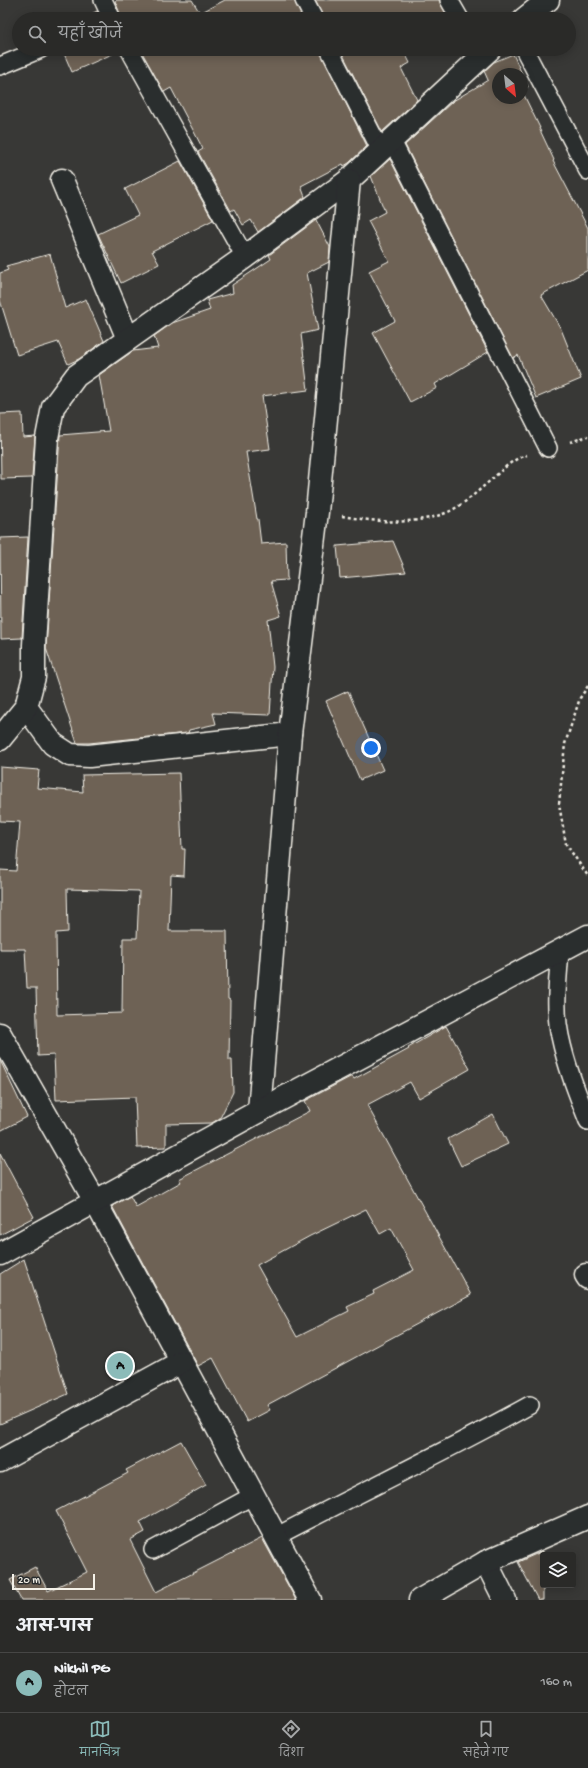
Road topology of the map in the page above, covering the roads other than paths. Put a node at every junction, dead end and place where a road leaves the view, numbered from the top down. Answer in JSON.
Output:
{"nodes":[{"id":1,"x":103,"y":0,"type":"edge"},
{"id":2,"x":304,"y":0,"type":"edge"},
{"id":3,"x":449,"y":0,"type":"edge"},
{"id":4,"x":548,"y":0,"type":"edge"},
{"id":5,"x":109,"y":12,"type":"edge"},
{"id":6,"x":310,"y":12,"type":"edge"},
{"id":7,"x":456,"y":12,"type":"edge"},
{"id":8,"x":533,"y":12,"type":"edge"},
{"id":9,"x":24,"y":56,"type":"edge"},
{"id":10,"x":133,"y":56,"type":"edge"},
{"id":11,"x":333,"y":56,"type":"edge"},
{"id":12,"x":478,"y":56,"type":"edge"},
{"id":13,"x":528,"y":56,"type":"edge"},
{"id":14,"x":0,"y":66,"type":"edge"},
{"id":15,"x":386,"y":146,"type":"junction"},
{"id":16,"x":588,"y":171,"type":"edge"},
{"id":17,"x":62,"y":180,"type":"dead end"},
{"id":18,"x":349,"y":180,"type":"junction"},
{"id":19,"x":245,"y":257,"type":"junction"},
{"id":20,"x":128,"y":339,"type":"junction"},
{"id":21,"x":548,"y":448,"type":"road end"},
{"id":22,"x":26,"y":707,"type":"junction"},
{"id":23,"x":290,"y":734,"type":"junction"},
{"id":24,"x":0,"y":739,"type":"edge"},
{"id":25,"x":588,"y":936,"type":"edge"},
{"id":26,"x":560,"y":951,"type":"junction"},
{"id":27,"x":0,"y":1034,"type":"edge"},
{"id":28,"x":259,"y":1111,"type":"junction"},
{"id":29,"x":588,"y":1120,"type":"edge"},
{"id":30,"x":95,"y":1201,"type":"junction"},
{"id":31,"x":0,"y":1254,"type":"edge"},
{"id":32,"x":181,"y":1362,"type":"junction"},
{"id":33,"x":530,"y":1405,"type":"dead end"},
{"id":34,"x":0,"y":1461,"type":"edge"},
{"id":35,"x":254,"y":1495,"type":"junction"},
{"id":36,"x":588,"y":1517,"type":"edge"},
{"id":37,"x":277,"y":1536,"type":"junction"},
{"id":38,"x":153,"y":1550,"type":"dead end"},
{"id":39,"x":486,"y":1562,"type":"junction"},
{"id":40,"x":310,"y":1600,"type":"edge"},
{"id":41,"x":420,"y":1600,"type":"edge"},
{"id":42,"x":505,"y":1600,"type":"edge"}],
"edges":[{"from":1,"to":5,"type":"lane"},
{"from":2,"to":6,"type":"lane"},
{"from":3,"to":7,"type":"lane"},
{"from":4,"to":8,"type":"street"},
{"from":9,"to":14,"type":"lane"},
{"from":10,"to":19,"type":"lane"},
{"from":11,"to":15,"type":"lane"},
{"from":12,"to":15,"type":"street"},
{"from":13,"to":16,"type":"lane"},
{"from":15,"to":18,"type":"street"},
{"from":15,"to":21,"type":"lane"},
{"from":17,"to":20,"type":"street"},
{"from":18,"to":19,"type":"street"},
{"from":18,"to":23,"type":"street"},
{"from":19,"to":20,"type":"street"},
{"from":20,"to":22,"type":"street"},
{"from":22,"to":23,"type":"street"},
{"from":22,"to":24,"type":"street"},
{"from":23,"to":28,"type":"street"},
{"from":25,"to":26,"type":"street"},
{"from":26,"to":28,"type":"street"},
{"from":26,"to":29,"type":"lane"},
{"from":27,"to":30,"type":"street"},
{"from":28,"to":30,"type":"street"},
{"from":30,"to":31,"type":"street"},
{"from":30,"to":32,"type":"street"},
{"from":32,"to":34,"type":"street"},
{"from":32,"to":35,"type":"street"},
{"from":33,"to":37,"type":"lane"},
{"from":35,"to":37,"type":"street"},
{"from":35,"to":38,"type":"lane"},
{"from":36,"to":39,"type":"street"},
{"from":37,"to":40,"type":"street"},
{"from":39,"to":41,"type":"street"},
{"from":39,"to":42,"type":"street"}]}
